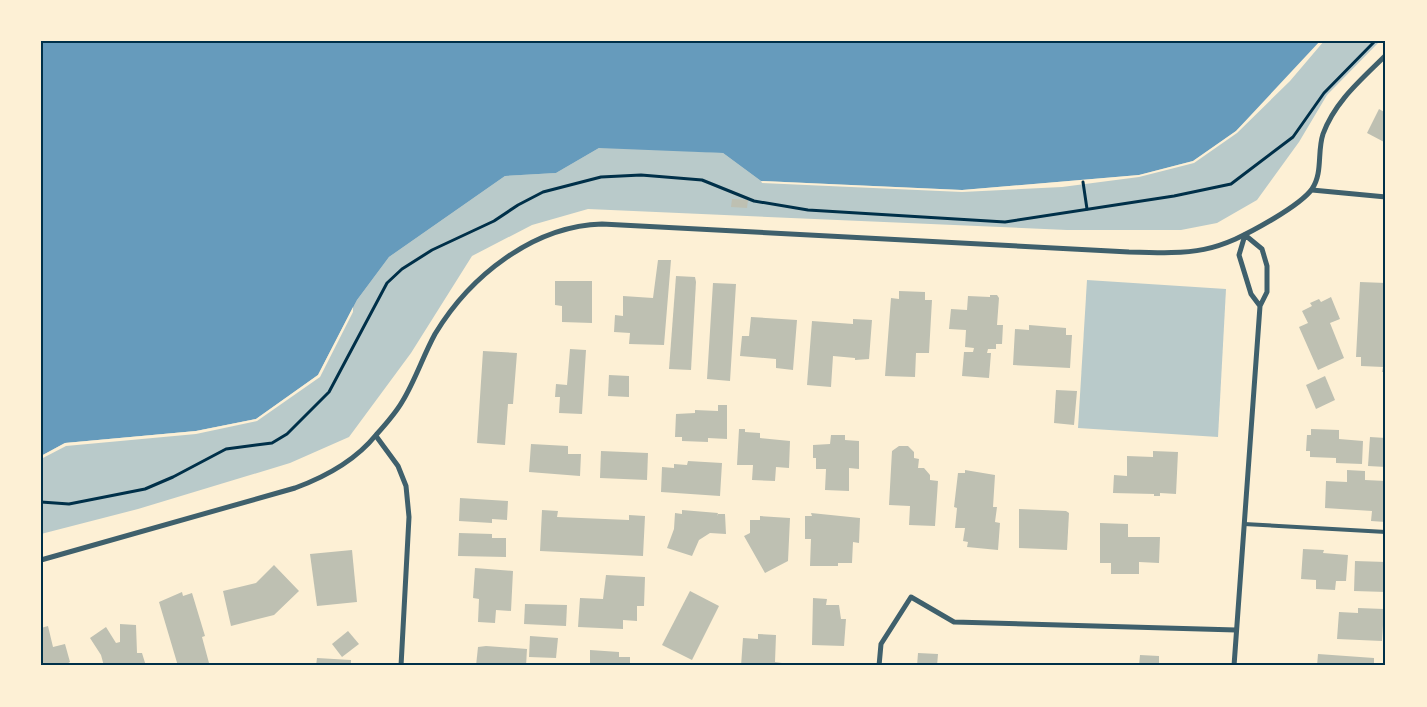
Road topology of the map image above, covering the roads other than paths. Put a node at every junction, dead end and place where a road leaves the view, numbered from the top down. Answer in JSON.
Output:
{"nodes":[{"id":1,"x":1386,"y":55,"type":"edge"},
{"id":2,"x":1312,"y":190,"type":"junction"},
{"id":3,"x":1386,"y":197,"type":"edge"},
{"id":4,"x":1246,"y":235,"type":"junction"},
{"id":5,"x":1260,"y":306,"type":"junction"},
{"id":6,"x":376,"y":436,"type":"junction"},
{"id":7,"x":1244,"y":524,"type":"junction"},
{"id":8,"x":1386,"y":532,"type":"edge"},
{"id":9,"x":41,"y":560,"type":"edge"},
{"id":10,"x":1236,"y":630,"type":"junction"},
{"id":11,"x":401,"y":666,"type":"edge"},
{"id":12,"x":879,"y":666,"type":"edge"},
{"id":13,"x":1234,"y":666,"type":"edge"}],
"edges":[{"from":1,"to":2,"type":"street"},
{"from":2,"to":3,"type":"street"},
{"from":2,"to":4,"type":"street"},
{"from":4,"to":5,"type":"street"},
{"from":4,"to":5,"type":"street"},
{"from":4,"to":6,"type":"street"},
{"from":5,"to":7,"type":"street"},
{"from":6,"to":9,"type":"street"},
{"from":6,"to":11,"type":"street"},
{"from":7,"to":8,"type":"lane"},
{"from":7,"to":10,"type":"street"},
{"from":10,"to":12,"type":"street"},
{"from":10,"to":13,"type":"street"}]}
